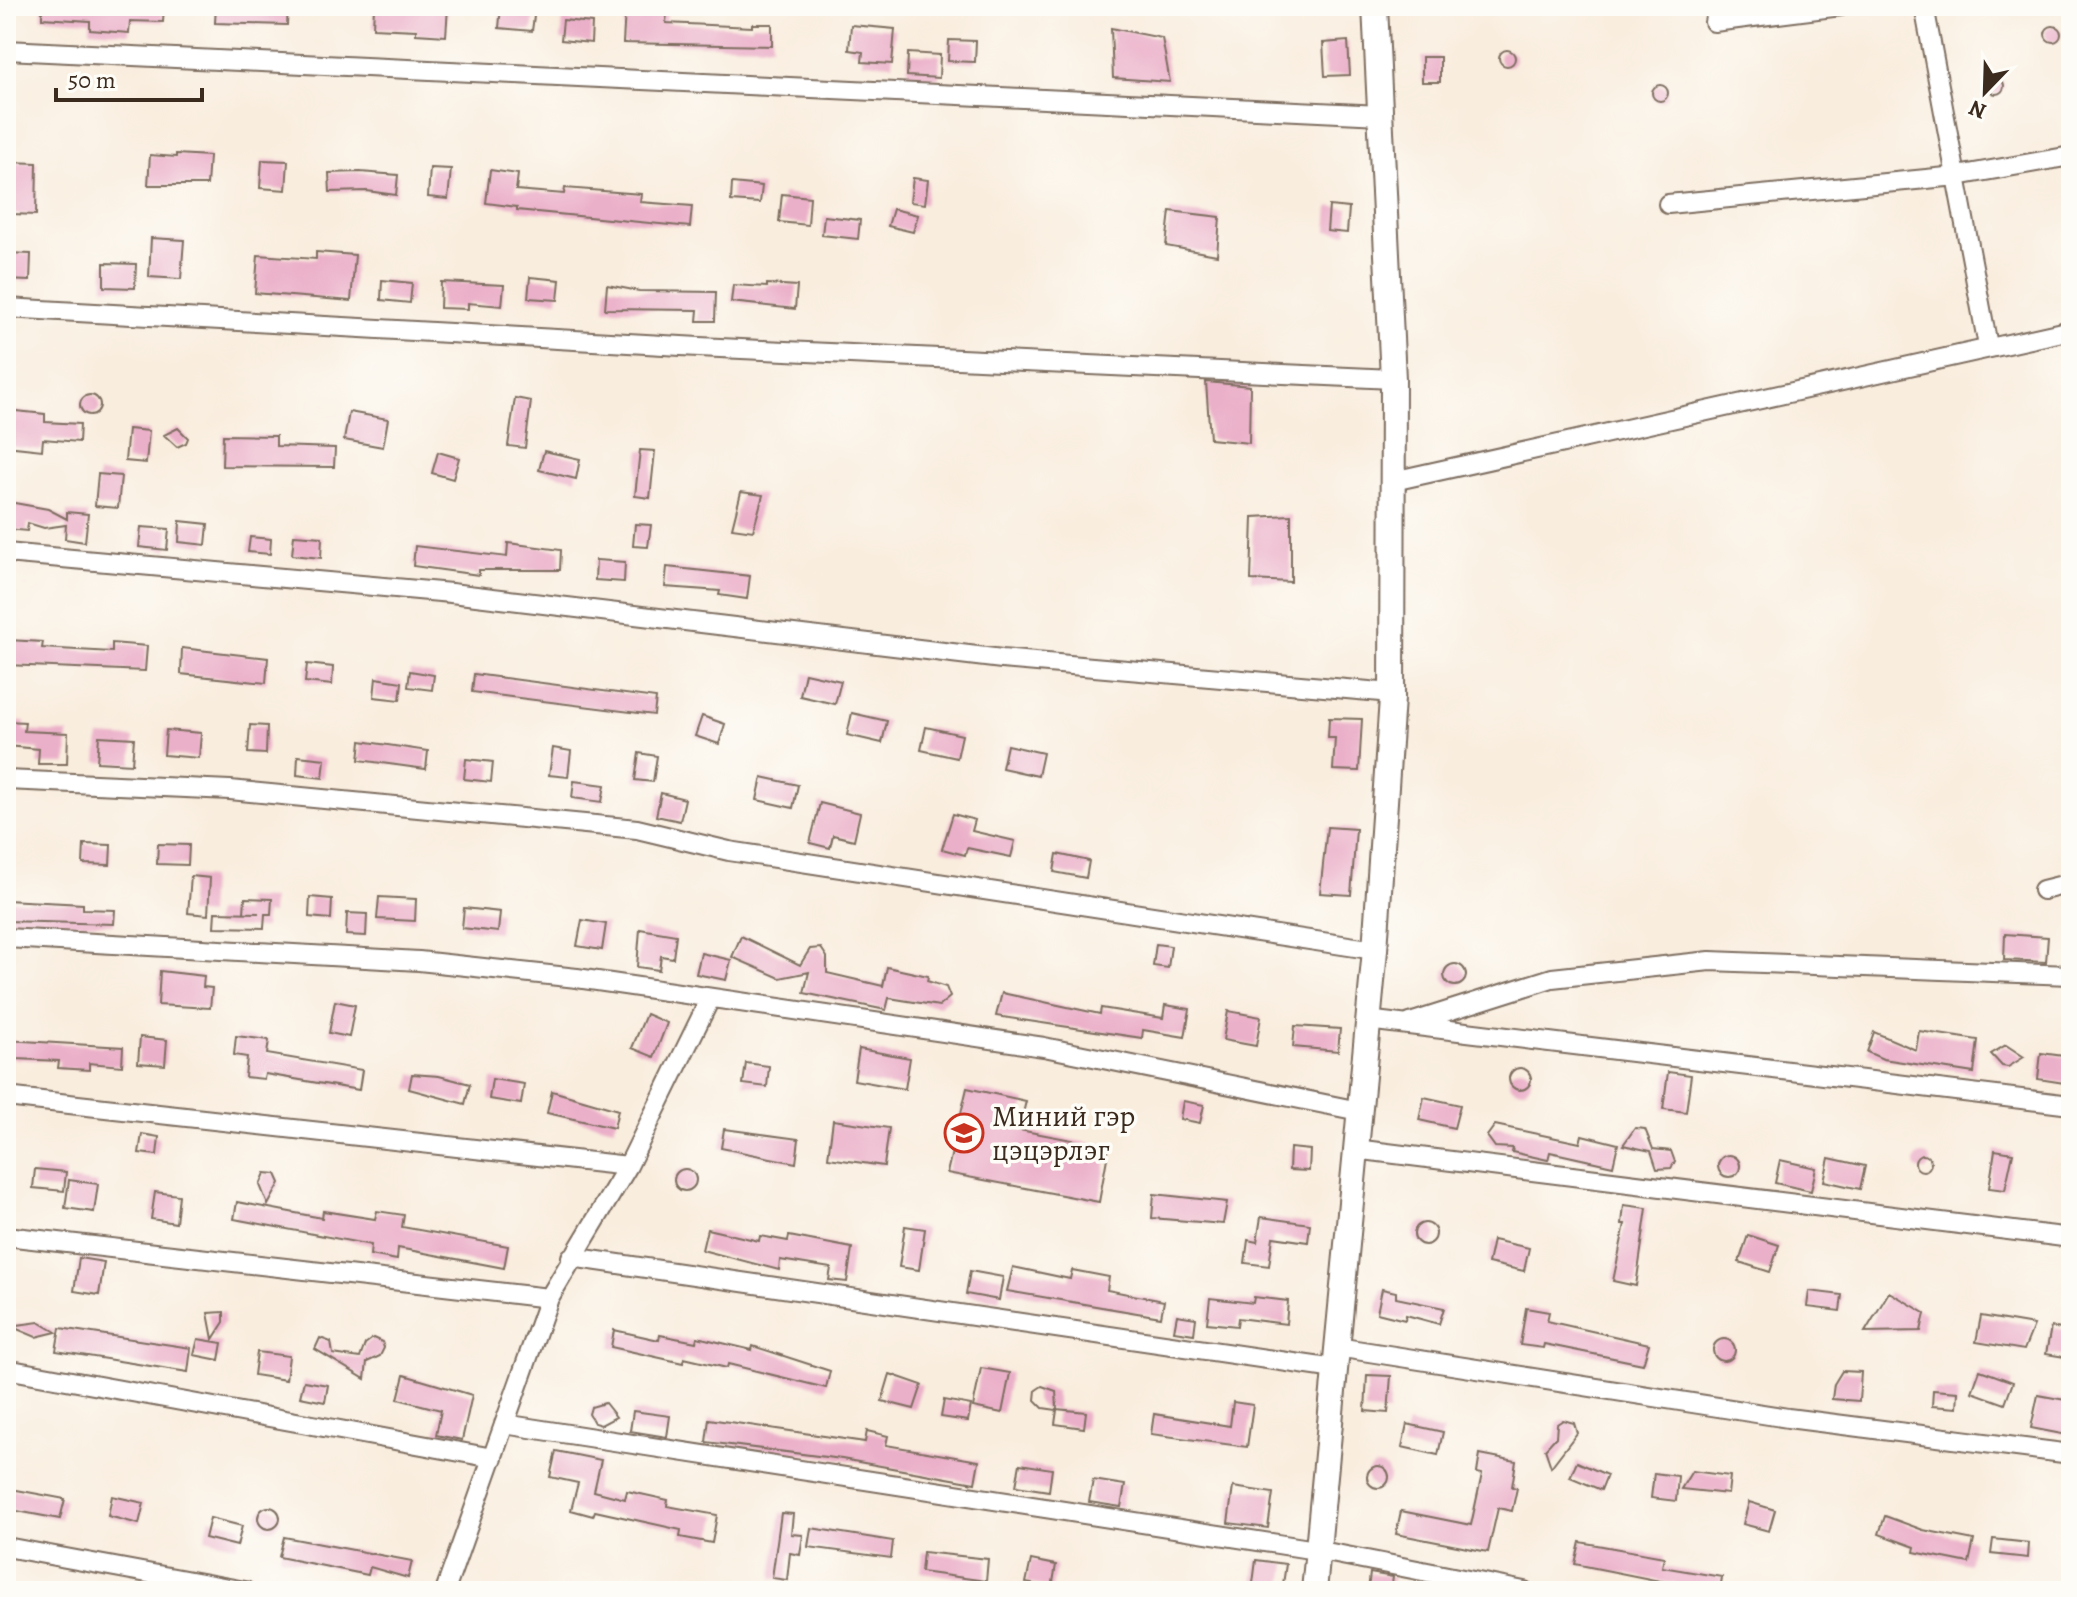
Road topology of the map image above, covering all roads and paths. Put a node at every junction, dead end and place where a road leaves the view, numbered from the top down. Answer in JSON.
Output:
{"nodes":[{"id":1,"x":1375,"y":6,"type":"edge"},
{"id":2,"x":1841,"y":6,"type":"edge"},
{"id":3,"x":1924,"y":6,"type":"edge"},
{"id":4,"x":1714,"y":22,"type":"dead end"},
{"id":5,"x":6,"y":50,"type":"edge"},
{"id":6,"x":1381,"y":115,"type":"junction"},
{"id":7,"x":2071,"y":156,"type":"edge"},
{"id":8,"x":1957,"y":176,"type":"junction"},
{"id":9,"x":1668,"y":204,"type":"dead end"},
{"id":10,"x":6,"y":308,"type":"edge"},
{"id":11,"x":2071,"y":330,"type":"edge"},
{"id":12,"x":1988,"y":346,"type":"junction"},
{"id":13,"x":1393,"y":379,"type":"junction"},
{"id":14,"x":1393,"y":481,"type":"junction"},
{"id":15,"x":6,"y":553,"type":"edge"},
{"id":16,"x":1392,"y":693,"type":"junction"},
{"id":17,"x":6,"y":780,"type":"edge"},
{"id":18,"x":2071,"y":883,"type":"edge"},
{"id":19,"x":2043,"y":890,"type":"dead end"},
{"id":20,"x":6,"y":938,"type":"edge"},
{"id":21,"x":1375,"y":950,"type":"junction"},
{"id":22,"x":2071,"y":975,"type":"edge"},
{"id":23,"x":710,"y":999,"type":"junction"},
{"id":24,"x":1367,"y":1020,"type":"junction"},
{"id":25,"x":1405,"y":1025,"type":"junction"},
{"id":26,"x":6,"y":1097,"type":"edge"},
{"id":27,"x":2071,"y":1105,"type":"edge"},
{"id":28,"x":1359,"y":1111,"type":"junction"},
{"id":29,"x":1355,"y":1149,"type":"junction"},
{"id":30,"x":628,"y":1166,"type":"junction"},
{"id":31,"x":6,"y":1236,"type":"edge"},
{"id":32,"x":2071,"y":1238,"type":"edge"},
{"id":33,"x":571,"y":1257,"type":"junction"},
{"id":34,"x":549,"y":1298,"type":"junction"},
{"id":35,"x":1336,"y":1358,"type":"junction"},
{"id":36,"x":6,"y":1369,"type":"edge"},
{"id":37,"x":504,"y":1424,"type":"junction"},
{"id":38,"x":2071,"y":1454,"type":"edge"},
{"id":39,"x":493,"y":1458,"type":"junction"},
{"id":40,"x":6,"y":1547,"type":"edge"},
{"id":41,"x":1316,"y":1550,"type":"junction"},
{"id":42,"x":245,"y":1591,"type":"edge"},
{"id":43,"x":445,"y":1591,"type":"edge"},
{"id":44,"x":1314,"y":1591,"type":"edge"},
{"id":45,"x":1524,"y":1591,"type":"edge"}],
"edges":[{"from":1,"to":6,"type":"street"},
{"from":2,"to":4,"type":"street"},
{"from":3,"to":8,"type":"street"},
{"from":5,"to":6,"type":"street"},
{"from":6,"to":13,"type":"street"},
{"from":7,"to":8,"type":"street"},
{"from":8,"to":9,"type":"street"},
{"from":8,"to":12,"type":"street"},
{"from":10,"to":13,"type":"street"},
{"from":11,"to":12,"type":"street"},
{"from":12,"to":14,"type":"street"},
{"from":13,"to":14,"type":"street"},
{"from":14,"to":16,"type":"street"},
{"from":15,"to":16,"type":"street"},
{"from":16,"to":21,"type":"street"},
{"from":17,"to":21,"type":"street"},
{"from":18,"to":19,"type":"street"},
{"from":20,"to":23,"type":"street"},
{"from":21,"to":24,"type":"street"},
{"from":22,"to":25,"type":"street"},
{"from":23,"to":28,"type":"street"},
{"from":23,"to":30,"type":"street"},
{"from":24,"to":25,"type":"street"},
{"from":24,"to":28,"type":"street"},
{"from":25,"to":27,"type":"street"},
{"from":26,"to":30,"type":"street"},
{"from":28,"to":29,"type":"street"},
{"from":29,"to":32,"type":"street"},
{"from":29,"to":35,"type":"street"},
{"from":30,"to":33,"type":"street"},
{"from":31,"to":34,"type":"street"},
{"from":33,"to":34,"type":"street"},
{"from":33,"to":35,"type":"street"},
{"from":34,"to":37,"type":"street"},
{"from":35,"to":38,"type":"street"},
{"from":35,"to":41,"type":"street"},
{"from":36,"to":39,"type":"street"},
{"from":37,"to":39,"type":"street"},
{"from":37,"to":41,"type":"street"},
{"from":39,"to":43,"type":"street"},
{"from":40,"to":42,"type":"street"},
{"from":41,"to":44,"type":"street"},
{"from":41,"to":45,"type":"street"}]}
